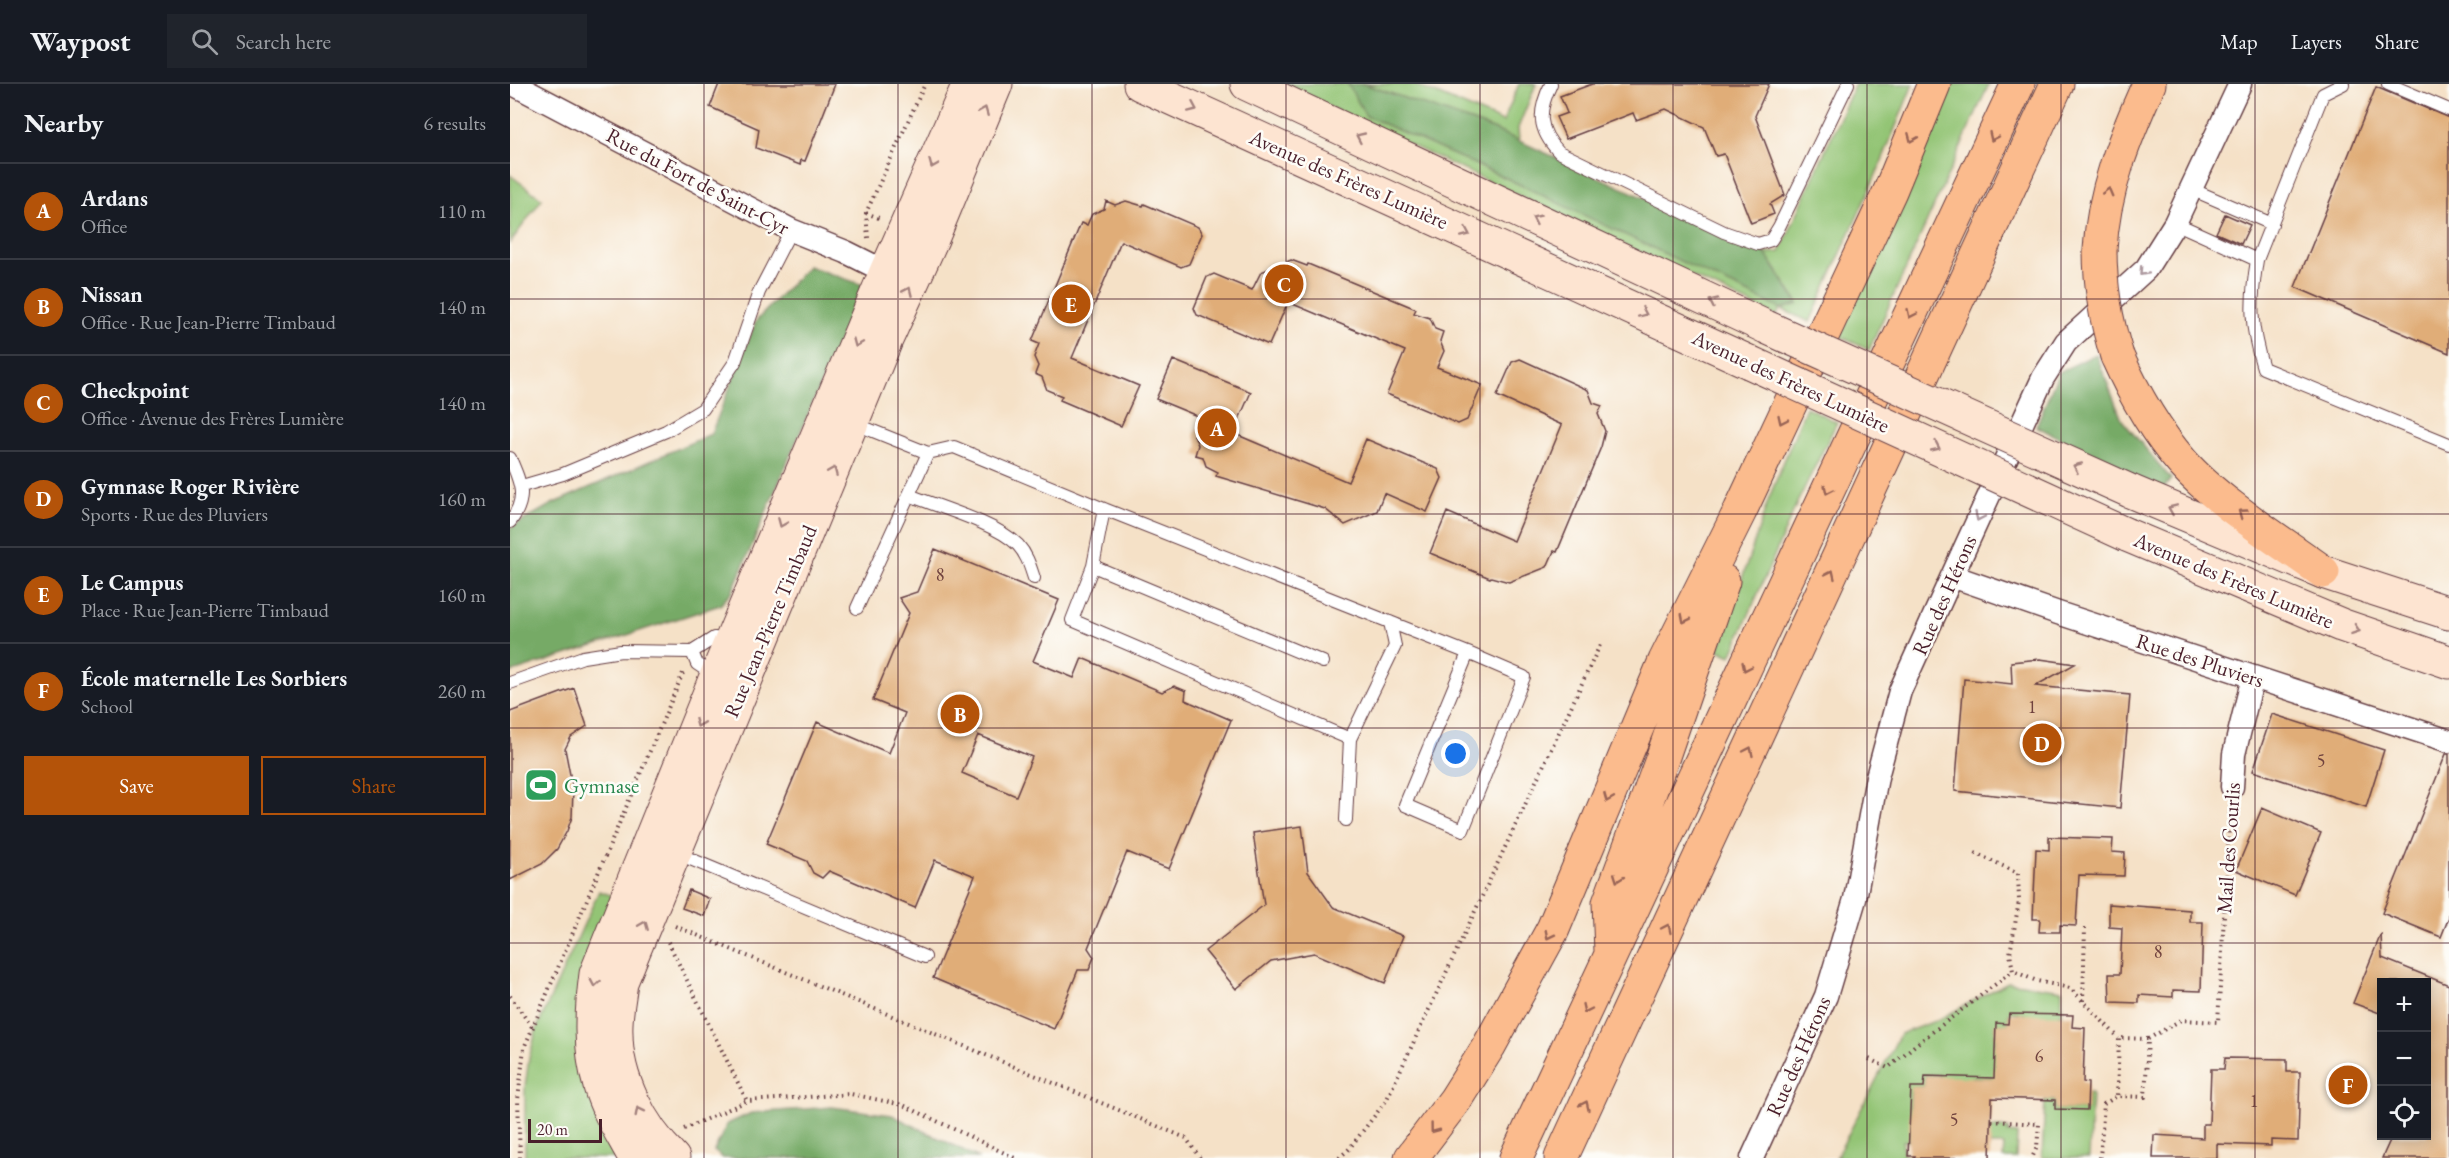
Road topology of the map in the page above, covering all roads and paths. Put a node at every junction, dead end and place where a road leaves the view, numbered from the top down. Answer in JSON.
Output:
{"nodes":[{"id":1,"x":513,"y":84,"type":"edge"},
{"id":2,"x":925,"y":84,"type":"edge"},
{"id":3,"x":996,"y":84,"type":"edge"},
{"id":4,"x":1140,"y":84,"type":"edge"},
{"id":5,"x":1248,"y":84,"type":"edge"},
{"id":6,"x":1551,"y":84,"type":"edge"},
{"id":7,"x":1848,"y":84,"type":"edge"},
{"id":8,"x":1934,"y":84,"type":"edge"},
{"id":9,"x":2018,"y":84,"type":"edge"},
{"id":10,"x":2057,"y":84,"type":"edge"},
{"id":11,"x":2149,"y":84,"type":"edge"},
{"id":12,"x":2240,"y":84,"type":"edge"},
{"id":13,"x":2343,"y":84,"type":"edge"},
{"id":14,"x":2388,"y":84,"type":"edge"},
{"id":15,"x":962,"y":93,"type":"edge"},
{"id":16,"x":2449,"y":110,"type":"edge"},
{"id":17,"x":2191,"y":189,"type":"junction"},
{"id":18,"x":866,"y":213,"type":"dead end"},
{"id":19,"x":2175,"y":223,"type":"junction"},
{"id":20,"x":2272,"y":224,"type":"junction"},
{"id":21,"x":791,"y":230,"type":"junction"},
{"id":22,"x":2257,"y":260,"type":"junction"},
{"id":23,"x":886,"y":272,"type":"junction"},
{"id":24,"x":841,"y":418,"type":"junction"},
{"id":25,"x":2449,"y":444,"type":"edge"},
{"id":26,"x":928,"y":453,"type":"junction"},
{"id":27,"x":510,"y":458,"type":"edge"},
{"id":28,"x":522,"y":486,"type":"junction"},
{"id":29,"x":909,"y":495,"type":"junction"},
{"id":30,"x":1104,"y":509,"type":"junction"},
{"id":31,"x":1740,"y":510,"type":"junction"},
{"id":32,"x":510,"y":522,"type":"edge"},
{"id":33,"x":1093,"y":566,"type":"junction"},
{"id":34,"x":2323,"y":572,"type":"junction"},
{"id":35,"x":1952,"y":576,"type":"junction"},
{"id":36,"x":1035,"y":578,"type":"dead end"},
{"id":37,"x":857,"y":608,"type":"dead end"},
{"id":38,"x":2449,"y":613,"type":"edge"},
{"id":39,"x":1390,"y":622,"type":"junction"},
{"id":40,"x":745,"y":645,"type":"junction"},
{"id":41,"x":1600,"y":645,"type":"dead end"},
{"id":42,"x":692,"y":652,"type":"junction"},
{"id":43,"x":1468,"y":653,"type":"junction"},
{"id":44,"x":1323,"y":662,"type":"dead end"},
{"id":45,"x":2449,"y":662,"type":"edge"},
{"id":46,"x":685,"y":669,"type":"dead end"},
{"id":47,"x":2253,"y":677,"type":"junction"},
{"id":48,"x":510,"y":683,"type":"edge"},
{"id":49,"x":729,"y":683,"type":"junction"},
{"id":50,"x":1350,"y":739,"type":"junction"},
{"id":51,"x":2449,"y":741,"type":"edge"},
{"id":52,"x":2232,"y":787,"type":"joint"},
{"id":53,"x":1346,"y":820,"type":"dead end"},
{"id":54,"x":675,"y":852,"type":"junction"},
{"id":55,"x":1975,"y":853,"type":"dead end"},
{"id":56,"x":666,"y":922,"type":"dead end"},
{"id":57,"x":2085,"y":928,"type":"dead end"},
{"id":58,"x":668,"y":942,"type":"dead end"},
{"id":59,"x":1611,"y":956,"type":"junction"},
{"id":60,"x":924,"y":957,"type":"dead end"},
{"id":61,"x":2013,"y":971,"type":"junction"},
{"id":62,"x":510,"y":996,"type":"edge"},
{"id":63,"x":2083,"y":1002,"type":"junction"},
{"id":64,"x":533,"y":1027,"type":"junction"},
{"id":65,"x":2119,"y":1038,"type":"junction"},
{"id":66,"x":2148,"y":1039,"type":"junction"},
{"id":67,"x":1869,"y":1059,"type":"dead end"},
{"id":68,"x":2116,"y":1095,"type":"junction"},
{"id":69,"x":747,"y":1101,"type":"junction"},
{"id":70,"x":1992,"y":1122,"type":"dead end"},
{"id":71,"x":677,"y":1144,"type":"edge"},
{"id":72,"x":520,"y":1158,"type":"edge"},
{"id":73,"x":635,"y":1158,"type":"edge"},
{"id":74,"x":1015,"y":1158,"type":"edge"},
{"id":75,"x":1200,"y":1158,"type":"edge"},
{"id":76,"x":1339,"y":1158,"type":"edge"},
{"id":77,"x":1411,"y":1158,"type":"edge"},
{"id":78,"x":1516,"y":1158,"type":"edge"},
{"id":79,"x":1561,"y":1158,"type":"edge"},
{"id":80,"x":1752,"y":1158,"type":"edge"},
{"id":81,"x":2032,"y":1158,"type":"edge"},
{"id":82,"x":2100,"y":1158,"type":"edge"}],
"edges":[{"from":1,"to":21,"type":"street","name":"Rue du Fort de Saint-Cyr"},
{"from":2,"to":18,"type":"path"},
{"from":24,"to":3,"type":"main road","name":"Rue Jean-Pierre Timbaud","one_way":true},
{"from":4,"to":45,"type":"main road","name":"Avenue des Frères Lumière","one_way":true,"bridge":true},
{"from":34,"to":5,"type":"main road","name":"Avenue des Frères Lumière","one_way":true,"bridge":true},
{"from":6,"to":7,"type":"lane"},
{"from":8,"to":31,"type":"highway","one_way":true},
{"from":9,"to":59,"type":"highway","one_way":true},
{"from":79,"to":10,"type":"highway","one_way":true},
{"from":34,"to":11,"type":"highway","one_way":true,"bridge":true},
{"from":12,"to":17,"type":"street","name":"Rue des Hérons"},
{"from":13,"to":20,"type":"lane"},
{"from":14,"to":16,"type":"lane"},
{"from":15,"to":23,"type":"main road","name":"Rue Jean-Pierre Timbaud","one_way":true},
{"from":17,"to":19,"type":"street","name":"Rue des Hérons"},
{"from":17,"to":20,"type":"lane"},
{"from":19,"to":22,"type":"lane"},
{"from":19,"to":35,"type":"street","name":"Rue des Hérons","one_way":true},
{"from":20,"to":22,"type":"lane"},
{"from":21,"to":23,"type":"street","name":"Rue du Fort de Saint-Cyr"},
{"from":21,"to":28,"type":"lane"},
{"from":22,"to":25,"type":"lane"},
{"from":23,"to":24,"type":"main road","name":"Rue Jean-Pierre Timbaud","one_way":true},
{"from":24,"to":26,"type":"lane"},
{"from":24,"to":40,"type":"main road","name":"Rue Jean-Pierre Timbaud"},
{"from":26,"to":29,"type":"lane"},
{"from":26,"to":30,"type":"lane"},
{"from":27,"to":28,"type":"lane"},
{"from":28,"to":32,"type":"lane"},
{"from":29,"to":36,"type":"lane"},
{"from":29,"to":37,"type":"lane"},
{"from":30,"to":33,"type":"lane"},
{"from":30,"to":39,"type":"lane"},
{"from":31,"to":59,"type":"highway","one_way":true},
{"from":31,"to":77,"type":"highway","one_way":true},
{"from":33,"to":44,"type":"lane"},
{"from":33,"to":50,"type":"lane"},
{"from":34,"to":38,"type":"main road","name":"Avenue des Frères Lumière"},
{"from":35,"to":47,"type":"street","name":"Rue des Pluviers"},
{"from":35,"to":80,"type":"street","name":"Rue des Hérons"},
{"from":39,"to":43,"type":"lane"},
{"from":39,"to":50,"type":"lane"},
{"from":40,"to":42,"type":"lane"},
{"from":40,"to":49,"type":"main road","name":"Rue Jean-Pierre Timbaud"},
{"from":41,"to":76,"type":"path"},
{"from":42,"to":48,"type":"lane"},
{"from":42,"to":49,"type":"lane"},
{"from":43,"to":43,"type":"lane"},
{"from":46,"to":64,"type":"path"},
{"from":47,"to":51,"type":"street","name":"Rue des Pluviers"},
{"from":47,"to":52,"type":"street","name":"Mail des Courlis"},
{"from":49,"to":54,"type":"main road","name":"Rue Jean-Pierre Timbaud"},
{"from":49,"to":73,"type":"main road","name":"Rue Jean-Pierre Timbaud","one_way":true},
{"from":50,"to":53,"type":"lane"},
{"from":52,"to":66,"type":"path","name":"Mail des Courlis"},
{"from":54,"to":60,"type":"lane"},
{"from":71,"to":54,"type":"main road","name":"Rue Jean-Pierre Timbaud","one_way":true},
{"from":55,"to":61,"type":"path"},
{"from":56,"to":75,"type":"path"},
{"from":57,"to":63,"type":"path"},
{"from":58,"to":69,"type":"path"},
{"from":59,"to":78,"type":"highway","one_way":true},
{"from":61,"to":63,"type":"path"},
{"from":61,"to":67,"type":"path"},
{"from":62,"to":64,"type":"path"},
{"from":63,"to":65,"type":"path"},
{"from":64,"to":72,"type":"path"},
{"from":65,"to":66,"type":"path"},
{"from":65,"to":68,"type":"path"},
{"from":66,"to":68,"type":"path"},
{"from":68,"to":82,"type":"path"},
{"from":69,"to":71,"type":"path"},
{"from":69,"to":74,"type":"path"},
{"from":70,"to":81,"type":"path"}]}
